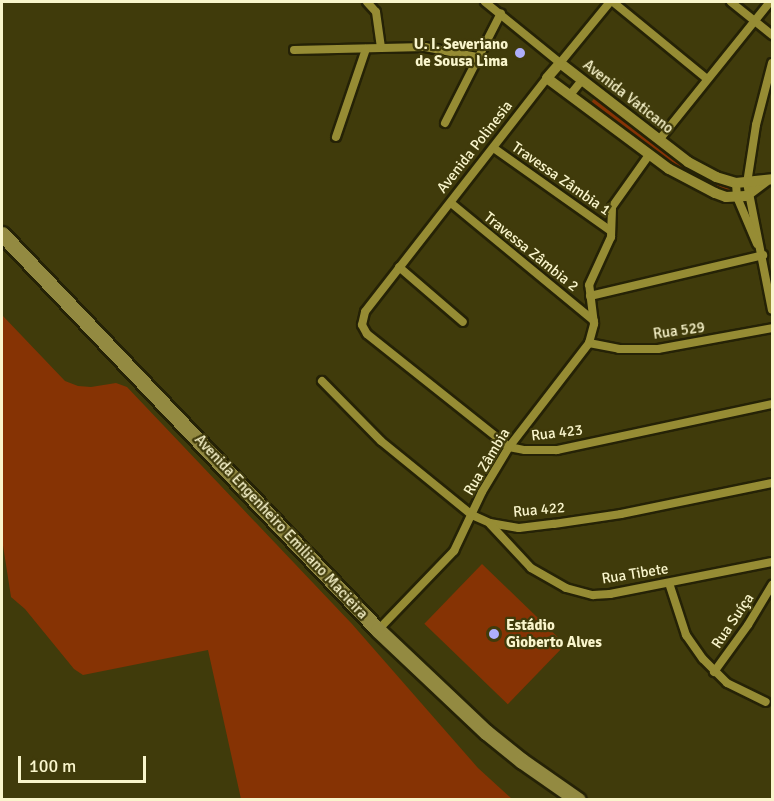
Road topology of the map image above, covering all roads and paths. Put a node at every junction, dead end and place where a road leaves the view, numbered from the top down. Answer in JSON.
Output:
{"nodes":[{"id":1,"x":367,"y":2,"type":"edge"},
{"id":2,"x":485,"y":2,"type":"edge"},
{"id":3,"x":611,"y":2,"type":"edge"},
{"id":4,"x":731,"y":2,"type":"edge"},
{"id":5,"x":770,"y":2,"type":"edge"},
{"id":6,"x":501,"y":13,"type":"junction"},
{"id":7,"x":755,"y":21,"type":"junction"},
{"id":8,"x":772,"y":35,"type":"edge"},
{"id":9,"x":381,"y":48,"type":"junction"},
{"id":10,"x":366,"y":49,"type":"junction"},
{"id":11,"x":294,"y":50,"type":"dead end"},
{"id":12,"x":477,"y":57,"type":"junction"},
{"id":13,"x":560,"y":63,"type":"junction"},
{"id":14,"x":772,"y":63,"type":"edge"},
{"id":15,"x":548,"y":78,"type":"junction"},
{"id":16,"x":706,"y":78,"type":"junction"},
{"id":17,"x":582,"y":80,"type":"junction"},
{"id":18,"x":570,"y":95,"type":"junction"},
{"id":19,"x":445,"y":123,"type":"dead end"},
{"id":20,"x":336,"y":137,"type":"dead end"},
{"id":21,"x":659,"y":140,"type":"junction"},
{"id":22,"x":495,"y":148,"type":"junction"},
{"id":23,"x":649,"y":155,"type":"junction"},
{"id":24,"x":769,"y":180,"type":"edge"},
{"id":25,"x":741,"y":183,"type":"junction"},
{"id":26,"x":750,"y":195,"type":"junction"},
{"id":27,"x":737,"y":197,"type":"junction"},
{"id":28,"x":451,"y":203,"type":"junction"},
{"id":29,"x":611,"y":231,"type":"junction"},
{"id":30,"x":2,"y":234,"type":"edge"},
{"id":31,"x":763,"y":255,"type":"junction"},
{"id":32,"x":399,"y":267,"type":"junction"},
{"id":33,"x":769,"y":268,"type":"edge"},
{"id":34,"x":590,"y":296,"type":"junction"},
{"id":35,"x":772,"y":310,"type":"edge"},
{"id":36,"x":365,"y":312,"type":"joint"},
{"id":37,"x":594,"y":321,"type":"junction"},
{"id":38,"x":463,"y":322,"type":"dead end"},
{"id":39,"x":772,"y":328,"type":"edge"},
{"id":40,"x":589,"y":343,"type":"junction"},
{"id":41,"x":322,"y":381,"type":"dead end"},
{"id":42,"x":772,"y":404,"type":"edge"},
{"id":43,"x":509,"y":447,"type":"junction"},
{"id":44,"x":772,"y":483,"type":"edge"},
{"id":45,"x":471,"y":515,"type":"junction"},
{"id":46,"x":490,"y":523,"type":"junction"},
{"id":47,"x":772,"y":562,"type":"edge"},
{"id":48,"x":669,"y":583,"type":"junction"},
{"id":49,"x":772,"y":585,"type":"edge"},
{"id":50,"x":378,"y":630,"type":"junction"},
{"id":51,"x":714,"y":672,"type":"junction"},
{"id":52,"x":766,"y":702,"type":"dead end"},
{"id":53,"x":578,"y":800,"type":"edge"}],
"edges":[{"from":1,"to":9,"type":"street"},
{"from":2,"to":6,"type":"street","name":"Avenida Vaticano"},
{"from":3,"to":13,"type":"street","name":"Avenida Polinesia"},
{"from":3,"to":16,"type":"street"},
{"from":4,"to":7,"type":"street"},
{"from":5,"to":7,"type":"street"},
{"from":6,"to":12,"type":"street"},
{"from":6,"to":13,"type":"street","name":"Avenida Vaticano"},
{"from":7,"to":8,"type":"street"},
{"from":7,"to":16,"type":"street"},
{"from":9,"to":10,"type":"street"},
{"from":9,"to":12,"type":"street"},
{"from":10,"to":11,"type":"street"},
{"from":10,"to":20,"type":"street"},
{"from":12,"to":19,"type":"street"},
{"from":13,"to":15,"type":"street","name":"Avenida Polinesia"},
{"from":13,"to":17,"type":"street","name":"Avenida Vaticano"},
{"from":14,"to":25,"type":"street"},
{"from":15,"to":18,"type":"street"},
{"from":15,"to":22,"type":"street","name":"Avenida Polinesia"},
{"from":16,"to":21,"type":"street"},
{"from":17,"to":18,"type":"street"},
{"from":17,"to":21,"type":"street","name":"Avenida Vaticano"},
{"from":18,"to":23,"type":"street"},
{"from":21,"to":25,"type":"street","name":"Avenida Vaticano"},
{"from":22,"to":28,"type":"street","name":"Avenida Polinesia"},
{"from":22,"to":29,"type":"street","name":"Travessa Zâmbia 1"},
{"from":23,"to":27,"type":"street"},
{"from":23,"to":29,"type":"street","name":"Rua Zâmbia"},
{"from":24,"to":25,"type":"street","name":"Avenida Vaticano"},
{"from":24,"to":26,"type":"street","name":"Avenida Vaticano"},
{"from":25,"to":26,"type":"street"},
{"from":25,"to":27,"type":"street"},
{"from":26,"to":27,"type":"street"},
{"from":26,"to":31,"type":"street"},
{"from":27,"to":31,"type":"street"},
{"from":28,"to":32,"type":"street","name":"Avenida Polinesia"},
{"from":28,"to":37,"type":"street","name":"Travessa Zâmbia 2"},
{"from":29,"to":34,"type":"street","name":"Rua Zâmbia"},
{"from":30,"to":50,"type":"highway","name":"Avenida Engenheiro Emiliano Macieira"},
{"from":31,"to":33,"type":"street"},
{"from":31,"to":34,"type":"street"},
{"from":32,"to":36,"type":"street","name":"Avenida Polinesia"},
{"from":32,"to":38,"type":"street"},
{"from":33,"to":35,"type":"street"},
{"from":34,"to":37,"type":"street","name":"Rua Zâmbia"},
{"from":36,"to":43,"type":"street","name":"Rua 423"},
{"from":37,"to":40,"type":"street","name":"Rua Zâmbia"},
{"from":39,"to":40,"type":"street","name":"Rua 529"},
{"from":40,"to":43,"type":"street","name":"Rua Zâmbia"},
{"from":41,"to":45,"type":"street","name":"Rua 422"},
{"from":42,"to":43,"type":"street","name":"Rua 423"},
{"from":43,"to":45,"type":"street","name":"Rua Zâmbia"},
{"from":44,"to":46,"type":"street","name":"Rua 422"},
{"from":45,"to":46,"type":"street","name":"Rua 422"},
{"from":45,"to":50,"type":"street","name":"Rua Zâmbia"},
{"from":46,"to":48,"type":"street","name":"Rua Tibete"},
{"from":47,"to":48,"type":"street","name":"Rua Tibete"},
{"from":48,"to":51,"type":"street"},
{"from":49,"to":51,"type":"street","name":"Rua Suíça"},
{"from":50,"to":53,"type":"highway","name":"Avenida Engenheiro Emiliano Macieira"},
{"from":51,"to":52,"type":"street"}]}
